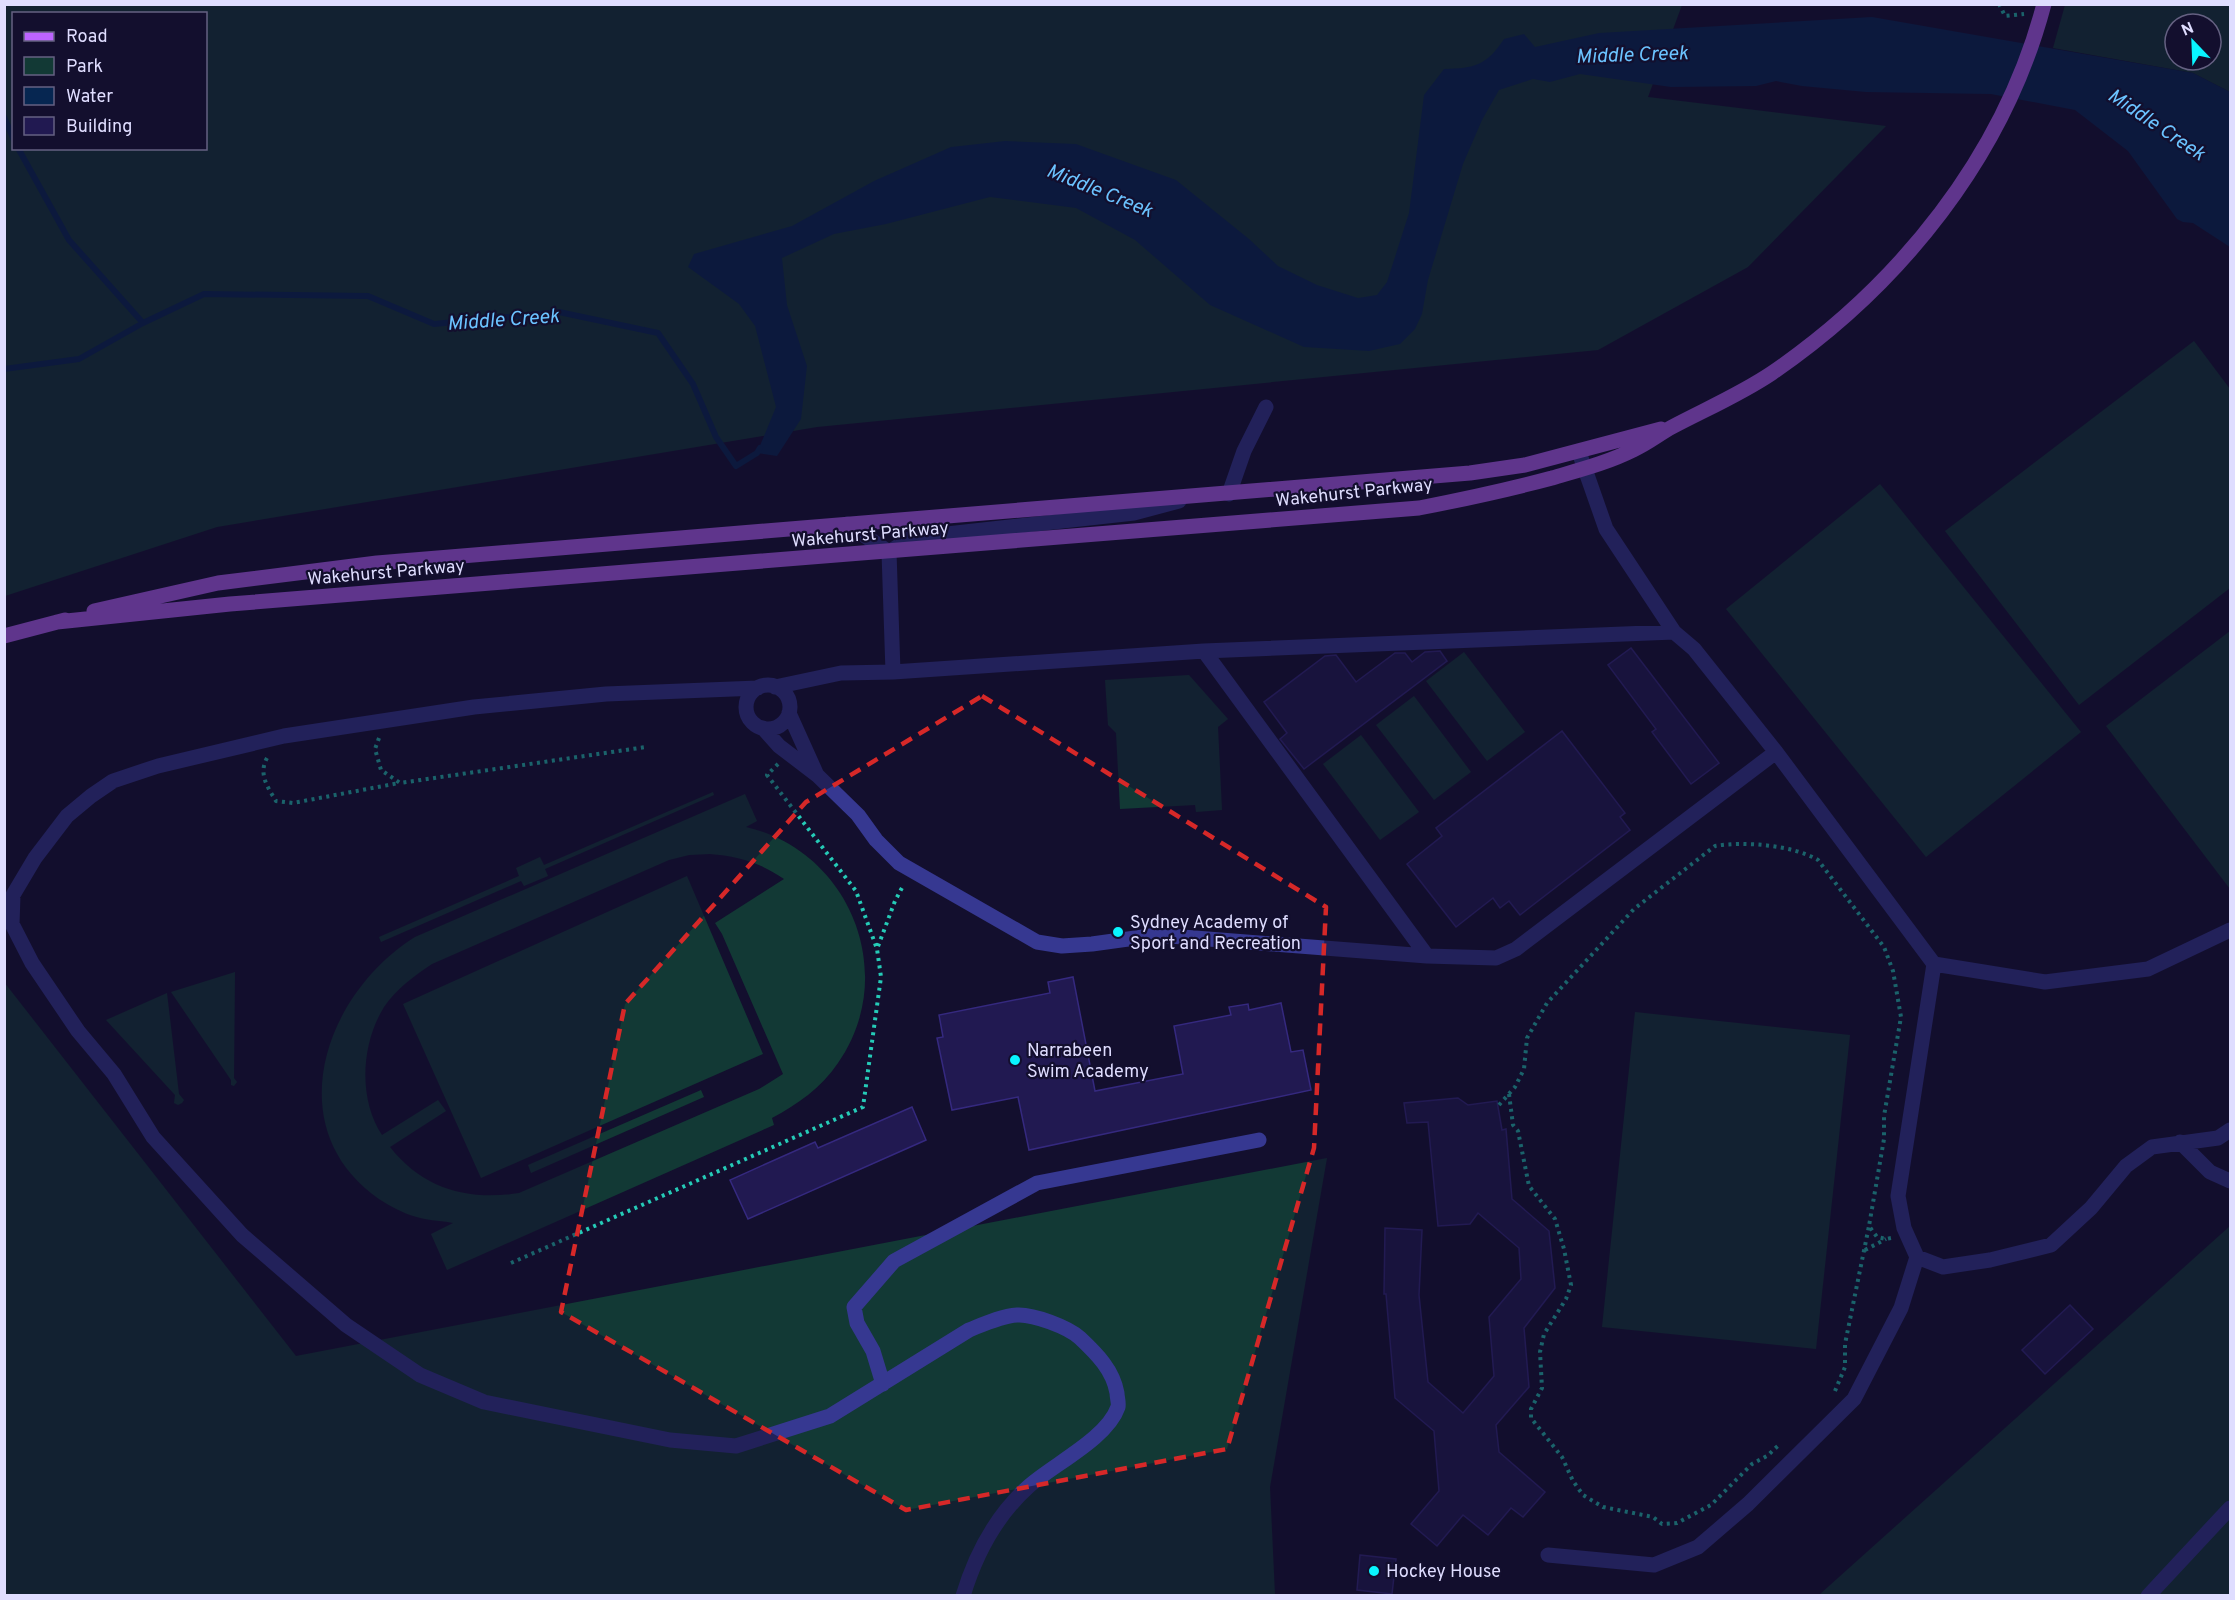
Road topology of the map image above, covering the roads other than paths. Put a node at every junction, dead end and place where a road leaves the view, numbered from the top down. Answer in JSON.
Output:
{"nodes":[{"id":1,"x":2043,"y":9,"type":"edge"},
{"id":2,"x":1266,"y":407,"type":"dead end"},
{"id":3,"x":1673,"y":427,"type":"junction"},
{"id":4,"x":1579,"y":452,"type":"junction"},
{"id":5,"x":1585,"y":469,"type":"junction"},
{"id":6,"x":1229,"y":494,"type":"junction"},
{"id":7,"x":1192,"y":497,"type":"junction"},
{"id":8,"x":848,"y":524,"type":"junction"},
{"id":9,"x":889,"y":552,"type":"junction"},
{"id":10,"x":57,"y":622,"type":"junction"},
{"id":11,"x":1674,"y":632,"type":"junction"},
{"id":12,"x":4,"y":636,"type":"edge"},
{"id":13,"x":1204,"y":651,"type":"junction"},
{"id":14,"x":893,"y":672,"type":"junction"},
{"id":15,"x":841,"y":674,"type":"junction"},
{"id":16,"x":775,"y":687,"type":"junction"},
{"id":17,"x":758,"y":688,"type":"junction"},
{"id":18,"x":789,"y":709,"type":"junction"},
{"id":19,"x":763,"y":728,"type":"junction"},
{"id":20,"x":1776,"y":752,"type":"junction"},
{"id":21,"x":817,"y":775,"type":"junction"},
{"id":22,"x":2230,"y":930,"type":"edge"},
{"id":23,"x":1427,"y":956,"type":"junction"},
{"id":24,"x":1934,"y":964,"type":"junction"},
{"id":25,"x":2230,"y":1130,"type":"edge"},
{"id":26,"x":1259,"y":1140,"type":"dead end"},
{"id":27,"x":2180,"y":1142,"type":"junction"},
{"id":28,"x":2230,"y":1180,"type":"edge"},
{"id":29,"x":1917,"y":1257,"type":"junction"},
{"id":30,"x":883,"y":1384,"type":"junction"},
{"id":31,"x":2230,"y":1508,"type":"edge"},
{"id":32,"x":1548,"y":1555,"type":"dead end"},
{"id":33,"x":963,"y":1596,"type":"edge"},
{"id":34,"x":2148,"y":1596,"type":"edge"}],
"edges":[{"from":1,"to":3,"type":"main road","name":"Wakehurst Parkway"},
{"from":2,"to":6,"type":"street"},
{"from":3,"to":4,"type":"main road","name":"Wakehurst Parkway"},
{"from":3,"to":5,"type":"main road","name":"Wakehurst Parkway"},
{"from":4,"to":5,"type":"street"},
{"from":4,"to":6,"type":"main road","name":"Wakehurst Parkway"},
{"from":5,"to":9,"type":"main road","name":"Wakehurst Parkway"},
{"from":5,"to":11,"type":"street"},
{"from":6,"to":7,"type":"main road","name":"Wakehurst Parkway"},
{"from":7,"to":8,"type":"main road","name":"Wakehurst Parkway"},
{"from":7,"to":9,"type":"street"},
{"from":8,"to":9,"type":"street"},
{"from":8,"to":10,"type":"main road","name":"Wakehurst Parkway"},
{"from":9,"to":10,"type":"main road","name":"Wakehurst Parkway"},
{"from":9,"to":14,"type":"street"},
{"from":10,"to":12,"type":"main road","name":"Wakehurst Parkway"},
{"from":11,"to":13,"type":"street"},
{"from":11,"to":20,"type":"street"},
{"from":13,"to":14,"type":"street"},
{"from":13,"to":23,"type":"street"},
{"from":14,"to":15,"type":"street"},
{"from":15,"to":16,"type":"street"},
{"from":15,"to":18,"type":"street"},
{"from":16,"to":17,"type":"street"},
{"from":16,"to":18,"type":"street"},
{"from":17,"to":19,"type":"street"},
{"from":17,"to":30,"type":"street"},
{"from":18,"to":19,"type":"street"},
{"from":18,"to":21,"type":"street"},
{"from":19,"to":21,"type":"street"},
{"from":20,"to":23,"type":"street"},
{"from":20,"to":24,"type":"street"},
{"from":21,"to":23,"type":"street"},
{"from":22,"to":24,"type":"street"},
{"from":24,"to":29,"type":"street"},
{"from":25,"to":27,"type":"street"},
{"from":26,"to":30,"type":"street"},
{"from":27,"to":28,"type":"street"},
{"from":27,"to":29,"type":"street"},
{"from":29,"to":32,"type":"street"},
{"from":30,"to":33,"type":"street"},
{"from":31,"to":34,"type":"street"}]}
